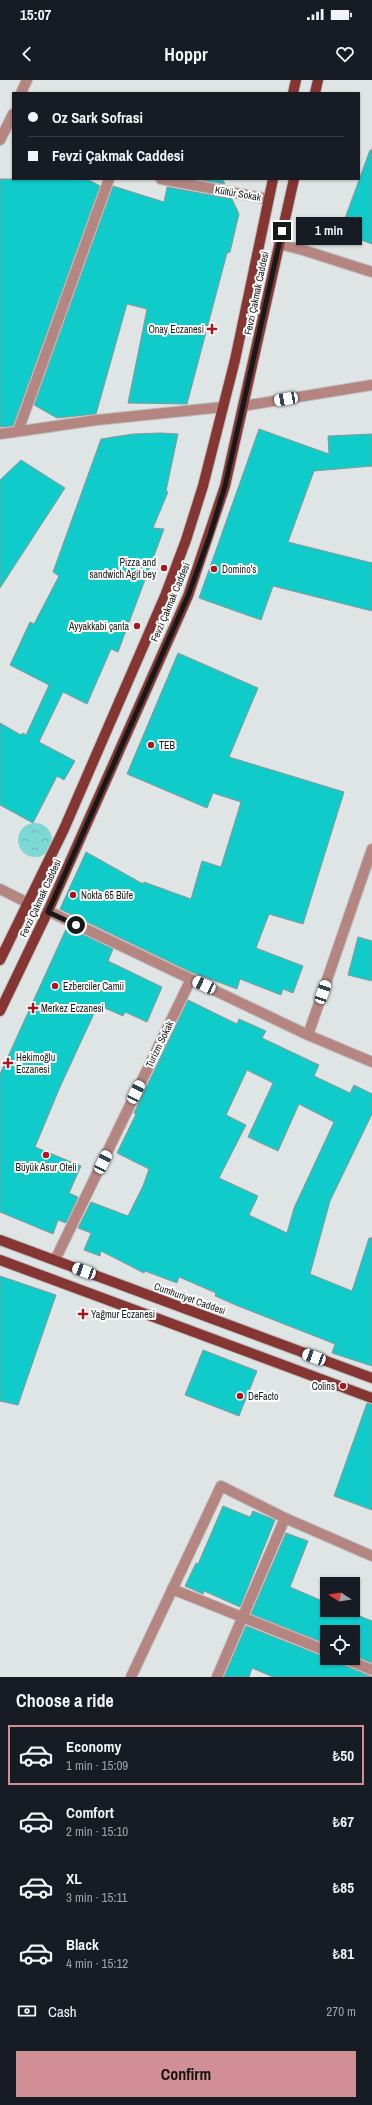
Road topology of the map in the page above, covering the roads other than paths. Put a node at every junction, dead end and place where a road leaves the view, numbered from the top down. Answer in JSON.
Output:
{"nodes":[{"id":1,"x":27,"y":80,"type":"edge"},
{"id":2,"x":296,"y":80,"type":"edge"},
{"id":3,"x":318,"y":80,"type":"edge"},
{"id":4,"x":21,"y":92,"type":"edge"},
{"id":5,"x":293,"y":92,"type":"edge"},
{"id":6,"x":315,"y":92,"type":"edge"},
{"id":7,"x":11,"y":125,"type":"edge"},
{"id":8,"x":0,"y":140,"type":"edge"},
{"id":9,"x":109,"y":180,"type":"edge"},
{"id":10,"x":166,"y":180,"type":"edge"},
{"id":11,"x":273,"y":180,"type":"edge"},
{"id":12,"x":294,"y":180,"type":"edge"},
{"id":13,"x":268,"y":199,"type":"junction"},
{"id":14,"x":279,"y":244,"type":"junction"},
{"id":15,"x":372,"y":272,"type":"edge"},
{"id":16,"x":372,"y":385,"type":"edge"},
{"id":17,"x":244,"y":406,"type":"junction"},
{"id":18,"x":223,"y":407,"type":"junction"},
{"id":19,"x":18,"y":432,"type":"junction"},
{"id":20,"x":0,"y":434,"type":"edge"},
{"id":21,"x":372,"y":849,"type":"edge"},
{"id":22,"x":0,"y":889,"type":"edge"},
{"id":23,"x":28,"y":903,"type":"junction"},
{"id":24,"x":48,"y":912,"type":"junction"},
{"id":25,"x":0,"y":960,"type":"edge"},
{"id":26,"x":191,"y":979,"type":"junction"},
{"id":27,"x":0,"y":1011,"type":"edge"},
{"id":28,"x":308,"y":1035,"type":"junction"},
{"id":29,"x":372,"y":1062,"type":"edge"},
{"id":30,"x":0,"y":1240,"type":"edge"},
{"id":31,"x":0,"y":1260,"type":"edge"},
{"id":32,"x":55,"y":1260,"type":"junction"},
{"id":33,"x":372,"y":1378,"type":"edge"},
{"id":34,"x":372,"y":1398,"type":"edge"},
{"id":35,"x":285,"y":1518,"type":"junction"},
{"id":36,"x":372,"y":1556,"type":"edge"},
{"id":37,"x":172,"y":1589,"type":"junction"},
{"id":38,"x":242,"y":1617,"type":"junction"},
{"id":39,"x":320,"y":1649,"type":"edge"},
{"id":40,"x":360,"y":1665,"type":"edge"},
{"id":41,"x":372,"y":1670,"type":"edge"},
{"id":42,"x":131,"y":1677,"type":"edge"},
{"id":43,"x":217,"y":1677,"type":"edge"}],
"edges":[{"from":1,"to":4,"type":"street"},
{"from":2,"to":5,"type":"main road"},
{"from":3,"to":6,"type":"main road"},
{"from":7,"to":8,"type":"street"},
{"from":9,"to":19,"type":"street"},
{"from":10,"to":13,"type":"street","name":"Kültür Sokak"},
{"from":11,"to":13,"type":"main road","name":"Fevzi Çakmak Caddesi"},
{"from":12,"to":14,"type":"main road","name":"Fevzi Çakmak Caddesi"},
{"from":13,"to":18,"type":"main road","name":"Fevzi Çakmak Caddesi"},
{"from":14,"to":15,"type":"street"},
{"from":14,"to":17,"type":"main road","name":"Fevzi Çakmak Caddesi"},
{"from":16,"to":17,"type":"street"},
{"from":17,"to":24,"type":"main road","name":"Fevzi Çakmak Caddesi"},
{"from":18,"to":19,"type":"street"},
{"from":18,"to":23,"type":"main road","name":"Fevzi Çakmak Caddesi"},
{"from":19,"to":20,"type":"street"},
{"from":21,"to":28,"type":"street"},
{"from":22,"to":23,"type":"street"},
{"from":23,"to":25,"type":"main road","name":"Fevzi Çakmak Caddesi"},
{"from":24,"to":26,"type":"street"},
{"from":24,"to":27,"type":"main road","name":"Fevzi Çakmak Caddesi"},
{"from":26,"to":28,"type":"street"},
{"from":26,"to":32,"type":"street","name":"Turizm Sokak"},
{"from":28,"to":29,"type":"street"},
{"from":30,"to":32,"type":"main road","name":"Cumhuriyet Caddesi"},
{"from":31,"to":34,"type":"main road"},
{"from":32,"to":33,"type":"main road","name":"Cumhuriyet Caddesi"},
{"from":35,"to":36,"type":"street"},
{"from":35,"to":37,"type":"street"},
{"from":35,"to":38,"type":"street"},
{"from":37,"to":38,"type":"street"},
{"from":37,"to":42,"type":"street"},
{"from":38,"to":39,"type":"street"},
{"from":38,"to":43,"type":"street"},
{"from":40,"to":41,"type":"street"}]}
